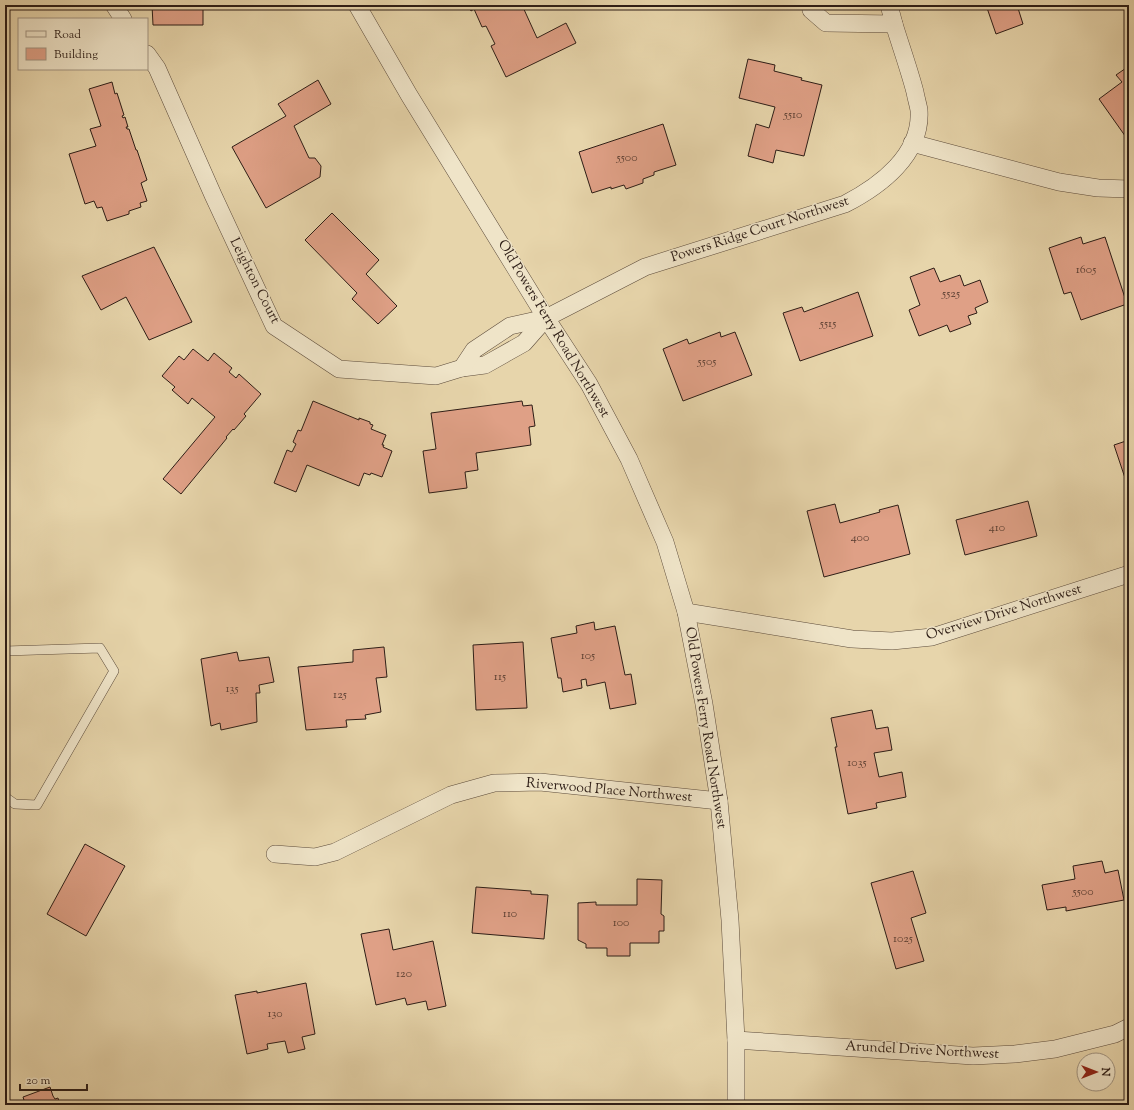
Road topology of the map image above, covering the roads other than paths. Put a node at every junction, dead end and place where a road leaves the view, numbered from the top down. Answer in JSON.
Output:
{"nodes":[{"id":1,"x":114,"y":5,"type":"edge"},
{"id":2,"x":357,"y":5,"type":"edge"},
{"id":3,"x":810,"y":5,"type":"edge"},
{"id":4,"x":889,"y":5,"type":"edge"},
{"id":5,"x":122,"y":18,"type":"edge"},
{"id":6,"x":894,"y":24,"type":"junction"},
{"id":7,"x":148,"y":55,"type":"edge"},
{"id":8,"x":912,"y":144,"type":"junction"},
{"id":9,"x":1129,"y":189,"type":"edge"},
{"id":10,"x":546,"y":318,"type":"junction"},
{"id":11,"x":1129,"y":574,"type":"edge"},
{"id":12,"x":686,"y":612,"type":"junction"},
{"id":13,"x":5,"y":651,"type":"edge"},
{"id":14,"x":5,"y":797,"type":"edge"},
{"id":15,"x":718,"y":801,"type":"junction"},
{"id":16,"x":275,"y":854,"type":"dead end"},
{"id":17,"x":1129,"y":1027,"type":"edge"},
{"id":18,"x":736,"y":1040,"type":"junction"},
{"id":19,"x":736,"y":1105,"type":"edge"}],
"edges":[{"from":1,"to":5,"type":"street"},
{"from":2,"to":10,"type":"street","name":"Old Powers Ferry Road Northwest"},
{"from":3,"to":6,"type":"street"},
{"from":4,"to":6,"type":"street","name":"Powers Ridge Court Northwest"},
{"from":6,"to":8,"type":"street","name":"Powers Ridge Court Northwest"},
{"from":7,"to":10,"type":"street","name":"Leighton Court"},
{"from":8,"to":9,"type":"street"},
{"from":8,"to":10,"type":"street","name":"Powers Ridge Court Northwest"},
{"from":10,"to":12,"type":"street","name":"Old Powers Ferry Road Northwest"},
{"from":11,"to":12,"type":"street","name":"Overview Drive Northwest"},
{"from":12,"to":15,"type":"street","name":"Old Powers Ferry Road Northwest"},
{"from":13,"to":14,"type":"lane"},
{"from":15,"to":16,"type":"street","name":"Riverwood Place Northwest"},
{"from":15,"to":18,"type":"street","name":"Old Powers Ferry Road Northwest"},
{"from":17,"to":18,"type":"street","name":"Arundel Drive Northwest"},
{"from":18,"to":19,"type":"street","name":"Old Powers Ferry Road Northwest"}]}
